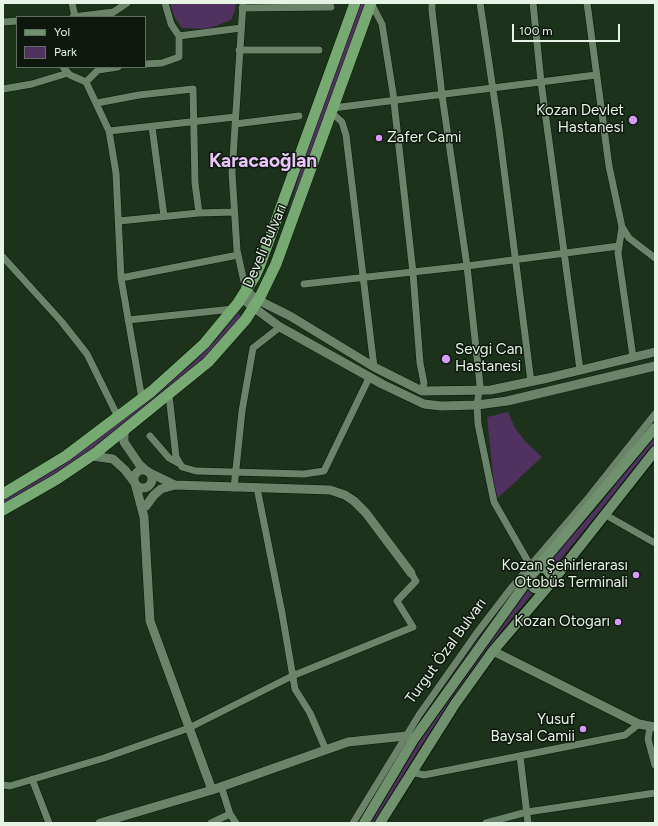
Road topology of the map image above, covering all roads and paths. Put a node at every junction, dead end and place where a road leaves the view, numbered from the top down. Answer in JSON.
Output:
{"nodes":[{"id":1,"x":72,"y":3,"type":"edge"},
{"id":2,"x":127,"y":3,"type":"edge"},
{"id":3,"x":164,"y":3,"type":"edge"},
{"id":4,"x":355,"y":3,"type":"edge"},
{"id":5,"x":371,"y":3,"type":"edge"},
{"id":6,"x":432,"y":3,"type":"edge"},
{"id":7,"x":480,"y":3,"type":"edge"},
{"id":8,"x":533,"y":3,"type":"edge"},
{"id":9,"x":587,"y":3,"type":"edge"},
{"id":10,"x":242,"y":6,"type":"edge"},
{"id":11,"x":331,"y":7,"type":"dead end"},
{"id":12,"x":110,"y":14,"type":"edge"},
{"id":13,"x":74,"y":16,"type":"edge"},
{"id":14,"x":86,"y":16,"type":"edge"},
{"id":15,"x":16,"y":21,"type":"edge"},
{"id":16,"x":3,"y":22,"type":"edge"},
{"id":17,"x":241,"y":28,"type":"junction"},
{"id":18,"x":179,"y":36,"type":"junction"},
{"id":19,"x":239,"y":50,"type":"junction"},
{"id":20,"x":319,"y":50,"type":"dead end"},
{"id":21,"x":146,"y":64,"type":"edge"},
{"id":22,"x":111,"y":68,"type":"edge"},
{"id":23,"x":66,"y":70,"type":"edge"},
{"id":24,"x":596,"y":75,"type":"junction"},
{"id":25,"x":86,"y":82,"type":"junction"},
{"id":26,"x":541,"y":82,"type":"junction"},
{"id":27,"x":3,"y":89,"type":"edge"},
{"id":28,"x":492,"y":89,"type":"junction"},
{"id":29,"x":442,"y":95,"type":"junction"},
{"id":30,"x":394,"y":101,"type":"junction"},
{"id":31,"x":97,"y":103,"type":"junction"},
{"id":32,"x":332,"y":110,"type":"junction"},
{"id":33,"x":300,"y":116,"type":"dead end"},
{"id":34,"x":235,"y":117,"type":"junction"},
{"id":35,"x":195,"y":122,"type":"junction"},
{"id":36,"x":235,"y":124,"type":"junction"},
{"id":37,"x":152,"y":127,"type":"junction"},
{"id":38,"x":108,"y":131,"type":"junction"},
{"id":39,"x":234,"y":212,"type":"junction"},
{"id":40,"x":199,"y":213,"type":"junction"},
{"id":41,"x":164,"y":216,"type":"junction"},
{"id":42,"x":119,"y":221,"type":"junction"},
{"id":43,"x":622,"y":227,"type":"junction"},
{"id":44,"x":619,"y":246,"type":"junction"},
{"id":45,"x":564,"y":253,"type":"junction"},
{"id":46,"x":238,"y":255,"type":"junction"},
{"id":47,"x":3,"y":257,"type":"edge"},
{"id":48,"x":655,"y":258,"type":"edge"},
{"id":49,"x":515,"y":260,"type":"junction"},
{"id":50,"x":467,"y":266,"type":"junction"},
{"id":51,"x":413,"y":273,"type":"junction"},
{"id":52,"x":121,"y":278,"type":"junction"},
{"id":53,"x":364,"y":278,"type":"junction"},
{"id":54,"x":304,"y":284,"type":"dead end"},
{"id":55,"x":244,"y":294,"type":"junction"},
{"id":56,"x":255,"y":304,"type":"junction"},
{"id":57,"x":233,"y":309,"type":"junction"},
{"id":58,"x":128,"y":320,"type":"junction"},
{"id":59,"x":280,"y":327,"type":"junction"},
{"id":60,"x":655,"y":352,"type":"edge"},
{"id":61,"x":633,"y":357,"type":"junction"},
{"id":62,"x":655,"y":366,"type":"edge"},
{"id":63,"x":374,"y":367,"type":"junction"},
{"id":64,"x":580,"y":370,"type":"junction"},
{"id":65,"x":369,"y":378,"type":"junction"},
{"id":66,"x":531,"y":382,"type":"junction"},
{"id":67,"x":479,"y":390,"type":"junction"},
{"id":68,"x":422,"y":391,"type":"junction"},
{"id":69,"x":169,"y":395,"type":"junction"},
{"id":70,"x":142,"y":399,"type":"junction"},
{"id":71,"x":477,"y":405,"type":"junction"},
{"id":72,"x":655,"y":414,"type":"edge"},
{"id":73,"x":118,"y":417,"type":"junction"},
{"id":74,"x":655,"y":428,"type":"edge"},
{"id":75,"x":124,"y":430,"type":"junction"},
{"id":76,"x":150,"y":436,"type":"dead end"},
{"id":77,"x":655,"y":451,"type":"edge"},
{"id":78,"x":92,"y":456,"type":"junction"},
{"id":79,"x":178,"y":463,"type":"junction"},
{"id":80,"x":148,"y":472,"type":"junction"},
{"id":81,"x":234,"y":473,"type":"junction"},
{"id":82,"x":135,"y":483,"type":"junction"},
{"id":83,"x":150,"y":484,"type":"junction"},
{"id":84,"x":175,"y":485,"type":"junction"},
{"id":85,"x":234,"y":488,"type":"junction"},
{"id":86,"x":258,"y":488,"type":"junction"},
{"id":87,"x":3,"y":494,"type":"edge"},
{"id":88,"x":146,"y":506,"type":"junction"},
{"id":89,"x":3,"y":510,"type":"edge"},
{"id":90,"x":604,"y":514,"type":"junction"},
{"id":91,"x":144,"y":517,"type":"junction"},
{"id":92,"x":655,"y":543,"type":"edge"},
{"id":93,"x":534,"y":565,"type":"junction"},
{"id":94,"x":411,"y":573,"type":"joint"},
{"id":95,"x":530,"y":576,"type":"junction"},
{"id":96,"x":554,"y":579,"type":"junction"},
{"id":97,"x":544,"y":591,"type":"junction"},
{"id":98,"x":493,"y":650,"type":"junction"},
{"id":99,"x":292,"y":676,"type":"junction"},
{"id":100,"x":639,"y":724,"type":"junction"},
{"id":101,"x":653,"y":727,"type":"edge"},
{"id":102,"x":189,"y":728,"type":"junction"},
{"id":103,"x":410,"y":738,"type":"junction"},
{"id":104,"x":326,"y":750,"type":"junction"},
{"id":105,"x":520,"y":756,"type":"junction"},
{"id":106,"x":655,"y":766,"type":"edge"},
{"id":107,"x":411,"y":772,"type":"junction"},
{"id":108,"x":32,"y":779,"type":"junction"},
{"id":109,"x":3,"y":786,"type":"edge"},
{"id":110,"x":217,"y":788,"type":"junction"},
{"id":111,"x":655,"y":793,"type":"edge"},
{"id":112,"x":527,"y":812,"type":"junction"},
{"id":113,"x":230,"y":814,"type":"junction"},
{"id":114,"x":49,"y":823,"type":"edge"},
{"id":115,"x":100,"y":823,"type":"edge"},
{"id":116,"x":210,"y":823,"type":"edge"},
{"id":117,"x":236,"y":823,"type":"edge"},
{"id":118,"x":353,"y":823,"type":"edge"},
{"id":119,"x":364,"y":823,"type":"edge"},
{"id":120,"x":380,"y":823,"type":"edge"},
{"id":121,"x":486,"y":823,"type":"edge"},
{"id":122,"x":528,"y":823,"type":"edge"}],
"edges":[{"from":1,"to":13,"type":"street"},
{"from":2,"to":12,"type":"street"},
{"from":3,"to":18,"type":"street"},
{"from":4,"to":55,"type":"highway","name":"Develi Bulvarı"},
{"from":5,"to":30,"type":"street"},
{"from":5,"to":32,"type":"highway","name":"Develi Bulvarı"},
{"from":6,"to":29,"type":"street"},
{"from":7,"to":28,"type":"street"},
{"from":8,"to":26,"type":"street"},
{"from":9,"to":24,"type":"street"},
{"from":10,"to":11,"type":"street"},
{"from":10,"to":17,"type":"street"},
{"from":12,"to":14,"type":"street"},
{"from":15,"to":16,"type":"street"},
{"from":17,"to":18,"type":"street"},
{"from":17,"to":19,"type":"street"},
{"from":18,"to":21,"type":"street"},
{"from":19,"to":20,"type":"street"},
{"from":19,"to":34,"type":"street"},
{"from":22,"to":25,"type":"street"},
{"from":23,"to":25,"type":"street"},
{"from":23,"to":27,"type":"street"},
{"from":24,"to":26,"type":"street"},
{"from":24,"to":43,"type":"street"},
{"from":25,"to":31,"type":"street"},
{"from":26,"to":28,"type":"street"},
{"from":26,"to":45,"type":"street"},
{"from":28,"to":29,"type":"street"},
{"from":28,"to":49,"type":"street"},
{"from":29,"to":30,"type":"street"},
{"from":29,"to":50,"type":"street"},
{"from":30,"to":32,"type":"street"},
{"from":30,"to":51,"type":"street"},
{"from":31,"to":35,"type":"street"},
{"from":31,"to":38,"type":"street"},
{"from":32,"to":53,"type":"street"},
{"from":32,"to":56,"type":"highway","name":"Develi Bulvarı"},
{"from":33,"to":36,"type":"street"},
{"from":34,"to":35,"type":"street"},
{"from":34,"to":36,"type":"street"},
{"from":35,"to":37,"type":"street"},
{"from":35,"to":40,"type":"street"},
{"from":36,"to":39,"type":"street"},
{"from":37,"to":38,"type":"street"},
{"from":37,"to":41,"type":"street"},
{"from":38,"to":42,"type":"street"},
{"from":39,"to":40,"type":"street"},
{"from":39,"to":46,"type":"street"},
{"from":40,"to":41,"type":"street"},
{"from":41,"to":42,"type":"street"},
{"from":42,"to":52,"type":"street"},
{"from":43,"to":44,"type":"street"},
{"from":43,"to":48,"type":"street"},
{"from":44,"to":45,"type":"street"},
{"from":44,"to":61,"type":"street"},
{"from":45,"to":49,"type":"street"},
{"from":45,"to":64,"type":"street"},
{"from":46,"to":52,"type":"street"},
{"from":46,"to":55,"type":"street"},
{"from":47,"to":73,"type":"street"},
{"from":49,"to":50,"type":"street"},
{"from":49,"to":66,"type":"street"},
{"from":50,"to":51,"type":"street"},
{"from":50,"to":67,"type":"street"},
{"from":51,"to":53,"type":"street"},
{"from":51,"to":68,"type":"street"},
{"from":52,"to":58,"type":"street"},
{"from":53,"to":54,"type":"street"},
{"from":53,"to":63,"type":"street"},
{"from":55,"to":56,"type":"street"},
{"from":55,"to":57,"type":"highway","name":"Develi Bulvarı"},
{"from":56,"to":59,"type":"street"},
{"from":56,"to":63,"type":"street"},
{"from":56,"to":69,"type":"highway","name":"Develi Bulvarı"},
{"from":57,"to":58,"type":"street"},
{"from":57,"to":70,"type":"highway","name":"Develi Bulvarı"},
{"from":58,"to":70,"type":"street"},
{"from":59,"to":65,"type":"street"},
{"from":59,"to":81,"type":"street"},
{"from":60,"to":61,"type":"street"},
{"from":61,"to":64,"type":"street"},
{"from":62,"to":71,"type":"street"},
{"from":63,"to":68,"type":"street"},
{"from":64,"to":66,"type":"street"},
{"from":65,"to":71,"type":"street"},
{"from":65,"to":81,"type":"street"},
{"from":66,"to":67,"type":"street"},
{"from":67,"to":68,"type":"street"},
{"from":67,"to":71,"type":"street"},
{"from":69,"to":75,"type":"highway","name":"Develi Bulvarı"},
{"from":69,"to":79,"type":"street"},
{"from":70,"to":73,"type":"highway","name":"Develi Bulvarı"},
{"from":71,"to":93,"type":"street"},
{"from":72,"to":93,"type":"street","name":"Turgut Özal Bulvarı"},
{"from":73,"to":87,"type":"highway","name":"Develi Bulvarı"},
{"from":74,"to":93,"type":"main road","name":"Turgut Özal Bulvarı"},
{"from":75,"to":78,"type":"highway","name":"Develi Bulvarı"},
{"from":75,"to":80,"type":"street"},
{"from":76,"to":79,"type":"street"},
{"from":77,"to":90,"type":"main road"},
{"from":78,"to":82,"type":"street"},
{"from":78,"to":89,"type":"highway","name":"Develi Bulvarı"},
{"from":79,"to":81,"type":"street"},
{"from":80,"to":82,"type":"street"},
{"from":80,"to":83,"type":"street"},
{"from":80,"to":84,"type":"street"},
{"from":81,"to":85,"type":"street"},
{"from":82,"to":83,"type":"street"},
{"from":82,"to":91,"type":"street"},
{"from":83,"to":88,"type":"street"},
{"from":84,"to":85,"type":"street"},
{"from":84,"to":88,"type":"street"},
{"from":85,"to":86,"type":"street"},
{"from":86,"to":94,"type":"street"},
{"from":86,"to":99,"type":"street"},
{"from":88,"to":91,"type":"street"},
{"from":90,"to":92,"type":"street"},
{"from":90,"to":96,"type":"main road"},
{"from":91,"to":102,"type":"street"},
{"from":93,"to":95,"type":"main road","name":"Turgut Özal Bulvarı"},
{"from":93,"to":96,"type":"main road"},
{"from":93,"to":103,"type":"street","name":"Turgut Özal Bulvarı"},
{"from":94,"to":99,"type":"street"},
{"from":95,"to":97,"type":"main road"},
{"from":95,"to":103,"type":"main road","name":"Turgut Özal Bulvarı"},
{"from":96,"to":97,"type":"main road"},
{"from":97,"to":98,"type":"main road"},
{"from":98,"to":100,"type":"street"},
{"from":98,"to":107,"type":"main road"},
{"from":99,"to":102,"type":"street"},
{"from":99,"to":104,"type":"street"},
{"from":100,"to":101,"type":"street"},
{"from":100,"to":105,"type":"street"},
{"from":101,"to":106,"type":"street"},
{"from":102,"to":108,"type":"street"},
{"from":102,"to":110,"type":"street"},
{"from":103,"to":104,"type":"street"},
{"from":103,"to":118,"type":"street","name":"Turgut Özal Bulvarı"},
{"from":103,"to":119,"type":"main road","name":"Turgut Özal Bulvarı"},
{"from":104,"to":110,"type":"street"},
{"from":105,"to":107,"type":"street"},
{"from":105,"to":112,"type":"street"},
{"from":107,"to":120,"type":"main road"},
{"from":108,"to":109,"type":"street"},
{"from":108,"to":114,"type":"street"},
{"from":110,"to":113,"type":"street"},
{"from":110,"to":115,"type":"street"},
{"from":111,"to":112,"type":"street"},
{"from":112,"to":121,"type":"street"},
{"from":112,"to":122,"type":"street"},
{"from":113,"to":116,"type":"street"},
{"from":113,"to":117,"type":"street"}]}
